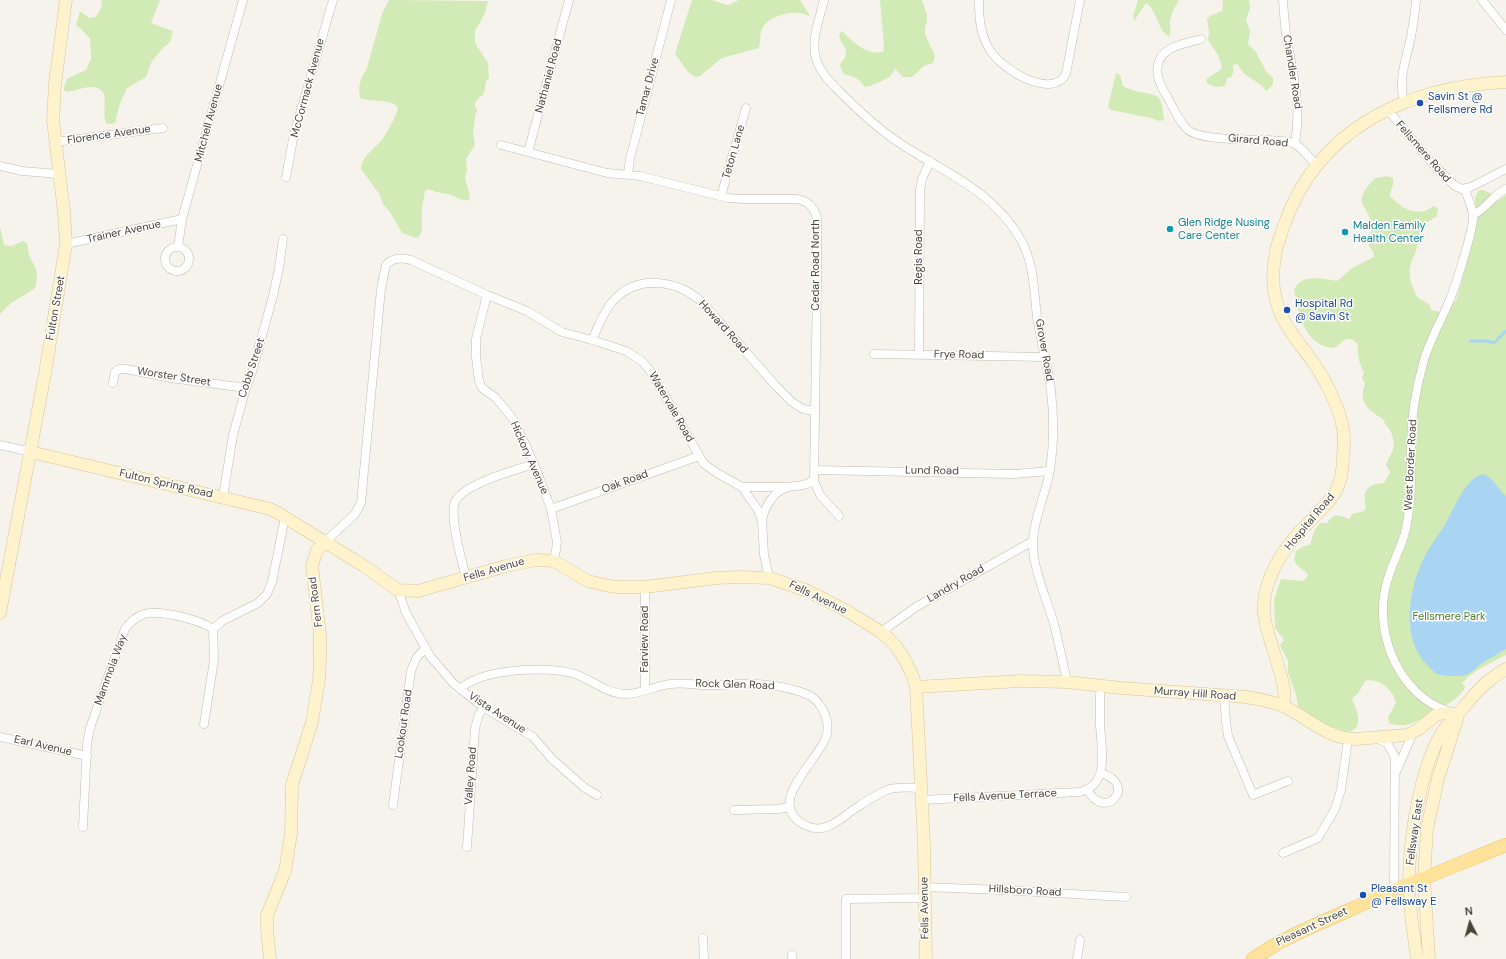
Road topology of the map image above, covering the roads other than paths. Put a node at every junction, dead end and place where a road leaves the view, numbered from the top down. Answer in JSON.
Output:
{"nodes":[{"id":1,"x":66,"y":0,"type":"edge"},
{"id":2,"x":243,"y":0,"type":"edge"},
{"id":3,"x":333,"y":0,"type":"edge"},
{"id":4,"x":569,"y":0,"type":"edge"},
{"id":5,"x":671,"y":0,"type":"edge"},
{"id":6,"x":824,"y":0,"type":"edge"},
{"id":7,"x":979,"y":0,"type":"edge"},
{"id":8,"x":1080,"y":0,"type":"edge"},
{"id":9,"x":1283,"y":0,"type":"edge"},
{"id":10,"x":1416,"y":0,"type":"edge"},
{"id":11,"x":1484,"y":1,"type":"edge"},
{"id":12,"x":1506,"y":30,"type":"edge"},
{"id":13,"x":1201,"y":39,"type":"dead end"},
{"id":14,"x":1506,"y":82,"type":"edge"},
{"id":15,"x":1404,"y":102,"type":"junction"},
{"id":16,"x":746,"y":108,"type":"dead end"},
{"id":17,"x":1388,"y":110,"type":"junction"},
{"id":18,"x":163,"y":128,"type":"dead end"},
{"id":19,"x":55,"y":142,"type":"junction"},
{"id":20,"x":1295,"y":144,"type":"junction"},
{"id":21,"x":501,"y":145,"type":"dead end"},
{"id":22,"x":528,"y":152,"type":"junction"},
{"id":23,"x":930,"y":161,"type":"junction"},
{"id":24,"x":0,"y":166,"type":"edge"},
{"id":25,"x":1317,"y":166,"type":"junction"},
{"id":26,"x":1506,"y":169,"type":"edge"},
{"id":27,"x":58,"y":174,"type":"junction"},
{"id":28,"x":628,"y":174,"type":"junction"},
{"id":29,"x":286,"y":177,"type":"dead end"},
{"id":30,"x":1465,"y":188,"type":"junction"},
{"id":31,"x":1506,"y":189,"type":"edge"},
{"id":32,"x":721,"y":196,"type":"junction"},
{"id":33,"x":1473,"y":215,"type":"junction"},
{"id":34,"x":182,"y":219,"type":"junction"},
{"id":35,"x":282,"y":239,"type":"dead end"},
{"id":36,"x":66,"y":244,"type":"junction"},
{"id":37,"x":178,"y":247,"type":"dead end"},
{"id":38,"x":392,"y":260,"type":"joint"},
{"id":39,"x":487,"y":295,"type":"junction"},
{"id":40,"x":592,"y":340,"type":"junction"},
{"id":41,"x":874,"y":354,"type":"dead end"},
{"id":42,"x":919,"y":354,"type":"junction"},
{"id":43,"x":1045,"y":357,"type":"junction"},
{"id":44,"x":113,"y":384,"type":"dead end"},
{"id":45,"x":246,"y":388,"type":"junction"},
{"id":46,"x":815,"y":411,"type":"junction"},
{"id":47,"x":0,"y":445,"type":"edge"},
{"id":48,"x":31,"y":452,"type":"junction"},
{"id":49,"x":699,"y":456,"type":"junction"},
{"id":50,"x":534,"y":464,"type":"junction"},
{"id":51,"x":815,"y":470,"type":"junction"},
{"id":52,"x":1049,"y":471,"type":"junction"},
{"id":53,"x":814,"y":479,"type":"junction"},
{"id":54,"x":742,"y":487,"type":"junction"},
{"id":55,"x":788,"y":487,"type":"junction"},
{"id":56,"x":223,"y":497,"type":"junction"},
{"id":57,"x":551,"y":509,"type":"junction"},
{"id":58,"x":839,"y":516,"type":"dead end"},
{"id":59,"x":285,"y":517,"type":"junction"},
{"id":60,"x":762,"y":521,"type":"junction"},
{"id":61,"x":1033,"y":540,"type":"junction"},
{"id":62,"x":324,"y":542,"type":"junction"},
{"id":63,"x":554,"y":561,"type":"junction"},
{"id":64,"x":466,"y":578,"type":"junction"},
{"id":65,"x":769,"y":578,"type":"junction"},
{"id":66,"x":645,"y":588,"type":"junction"},
{"id":67,"x":398,"y":590,"type":"junction"},
{"id":68,"x":0,"y":613,"type":"edge"},
{"id":69,"x":213,"y":629,"type":"junction"},
{"id":70,"x":881,"y":632,"type":"junction"},
{"id":71,"x":426,"y":648,"type":"junction"},
{"id":72,"x":1506,"y":669,"type":"edge"},
{"id":73,"x":1067,"y":682,"type":"junction"},
{"id":74,"x":1101,"y":686,"type":"junction"},
{"id":75,"x":916,"y":687,"type":"junction"},
{"id":76,"x":460,"y":689,"type":"junction"},
{"id":77,"x":645,"y":690,"type":"junction"},
{"id":78,"x":1224,"y":695,"type":"junction"},
{"id":79,"x":483,"y":706,"type":"junction"},
{"id":80,"x":1283,"y":706,"type":"junction"},
{"id":81,"x":1458,"y":714,"type":"junction"},
{"id":82,"x":204,"y":724,"type":"dead end"},
{"id":83,"x":1413,"y":733,"type":"junction"},
{"id":84,"x":0,"y":737,"type":"edge"},
{"id":85,"x":1348,"y":739,"type":"junction"},
{"id":86,"x":1378,"y":739,"type":"junction"},
{"id":87,"x":87,"y":756,"type":"junction"},
{"id":88,"x":1101,"y":773,"type":"junction"},
{"id":89,"x":1395,"y":774,"type":"junction"},
{"id":90,"x":1288,"y":781,"type":"dead end"},
{"id":91,"x":922,"y":788,"type":"junction"},
{"id":92,"x":1087,"y":790,"type":"junction"},
{"id":93,"x":597,"y":795,"type":"dead end"},
{"id":94,"x":922,"y":800,"type":"junction"},
{"id":95,"x":393,"y":805,"type":"dead end"},
{"id":96,"x":790,"y":807,"type":"junction"},
{"id":97,"x":734,"y":810,"type":"dead end"},
{"id":98,"x":83,"y":827,"type":"dead end"},
{"id":99,"x":1506,"y":845,"type":"edge"},
{"id":100,"x":466,"y":847,"type":"dead end"},
{"id":101,"x":1283,"y":853,"type":"dead end"},
{"id":102,"x":1424,"y":878,"type":"junction"},
{"id":103,"x":1409,"y":884,"type":"junction"},
{"id":104,"x":1394,"y":890,"type":"junction"},
{"id":105,"x":924,"y":892,"type":"junction"},
{"id":106,"x":1126,"y":897,"type":"dead end"},
{"id":107,"x":703,"y":938,"type":"dead end"},
{"id":108,"x":1080,"y":940,"type":"dead end"},
{"id":109,"x":270,"y":959,"type":"edge"},
{"id":110,"x":704,"y":959,"type":"edge"},
{"id":111,"x":846,"y":959,"type":"edge"},
{"id":112,"x":926,"y":959,"type":"edge"},
{"id":113,"x":1077,"y":959,"type":"edge"},
{"id":114,"x":1253,"y":959,"type":"edge"},
{"id":115,"x":1417,"y":959,"type":"edge"},
{"id":116,"x":1429,"y":959,"type":"edge"}],
"edges":[{"from":1,"to":19,"type":"street","name":"Fulton Street"},
{"from":2,"to":34,"type":"street","name":"Mitchell Avenue"},
{"from":3,"to":29,"type":"street","name":"McCormack Avenue"},
{"from":4,"to":22,"type":"street","name":"Nathaniel Road"},
{"from":5,"to":28,"type":"street","name":"Tamar Drive"},
{"from":6,"to":23,"type":"street","name":"Grover Road"},
{"from":7,"to":8,"type":"street"},
{"from":9,"to":20,"type":"street","name":"Chandler Road"},
{"from":10,"to":15,"type":"street"},
{"from":11,"to":12,"type":"street"},
{"from":13,"to":20,"type":"street","name":"Girard Road"},
{"from":14,"to":15,"type":"street","name":"Hospital Road"},
{"from":15,"to":17,"type":"street","name":"Hospital Road"},
{"from":16,"to":32,"type":"street","name":"Teton Lane"},
{"from":17,"to":25,"type":"street","name":"Hospital Road"},
{"from":17,"to":30,"type":"street","name":"Fellsmere Road"},
{"from":18,"to":19,"type":"street","name":"Florence Avenue"},
{"from":19,"to":27,"type":"street","name":"Fulton Street"},
{"from":20,"to":25,"type":"street","name":"Girard Road"},
{"from":21,"to":22,"type":"street","name":"Cedar Road North"},
{"from":22,"to":28,"type":"street","name":"Cedar Road North"},
{"from":23,"to":42,"type":"street","name":"Regis Road"},
{"from":23,"to":43,"type":"street","name":"Grover Road"},
{"from":24,"to":27,"type":"street"},
{"from":25,"to":80,"type":"street","name":"Hospital Road"},
{"from":26,"to":30,"type":"street"},
{"from":27,"to":36,"type":"street","name":"Fulton Street"},
{"from":28,"to":32,"type":"street","name":"Cedar Road North"},
{"from":30,"to":33,"type":"street","name":"West Border Road"},
{"from":31,"to":33,"type":"street"},
{"from":32,"to":46,"type":"street","name":"Cedar Road North"},
{"from":33,"to":81,"type":"street","name":"West Border Road"},
{"from":34,"to":36,"type":"street","name":"Trainer Avenue"},
{"from":34,"to":37,"type":"street","name":"Mitchell Avenue"},
{"from":35,"to":45,"type":"street","name":"Cobb Street"},
{"from":36,"to":48,"type":"street","name":"Fulton Street"},
{"from":38,"to":39,"type":"street","name":"Watervale Road"},
{"from":38,"to":62,"type":"street","name":"Fern Road"},
{"from":39,"to":40,"type":"street","name":"Watervale Road"},
{"from":39,"to":50,"type":"street","name":"Hickory Avenue"},
{"from":40,"to":46,"type":"street","name":"Howard Road"},
{"from":40,"to":49,"type":"street","name":"Watervale Road"},
{"from":41,"to":42,"type":"street","name":"Frye Road"},
{"from":42,"to":43,"type":"street","name":"Frye Road"},
{"from":43,"to":52,"type":"street","name":"Grover Road"},
{"from":44,"to":45,"type":"street","name":"Worster Street"},
{"from":45,"to":56,"type":"street","name":"Cobb Street"},
{"from":46,"to":51,"type":"street","name":"Cedar Road North"},
{"from":47,"to":48,"type":"street","name":"Fulton Spring Road"},
{"from":48,"to":56,"type":"street","name":"Fulton Spring Road"},
{"from":48,"to":68,"type":"street","name":"Fulton Street"},
{"from":49,"to":54,"type":"street","name":"Watervale Road"},
{"from":49,"to":57,"type":"street","name":"Oak Road"},
{"from":50,"to":57,"type":"street","name":"Hickory Avenue"},
{"from":50,"to":64,"type":"street"},
{"from":51,"to":52,"type":"street","name":"Lund Road"},
{"from":51,"to":53,"type":"street","name":"Cedar Road North"},
{"from":52,"to":61,"type":"street","name":"Grover Road"},
{"from":53,"to":55,"type":"street"},
{"from":53,"to":58,"type":"street","name":"Cedar Road North"},
{"from":54,"to":55,"type":"street","name":"Watervale Road"},
{"from":54,"to":60,"type":"street","name":"Watervale Road"},
{"from":55,"to":60,"type":"street"},
{"from":56,"to":59,"type":"street","name":"Fulton Spring Road"},
{"from":57,"to":63,"type":"street","name":"Hickory Avenue"},
{"from":59,"to":62,"type":"street","name":"Fulton Spring Road"},
{"from":59,"to":69,"type":"street"},
{"from":60,"to":65,"type":"street","name":"Watervale Road"},
{"from":61,"to":70,"type":"street","name":"Landry Road"},
{"from":61,"to":73,"type":"street","name":"Grover Road"},
{"from":62,"to":67,"type":"street"},
{"from":62,"to":109,"type":"street","name":"Fern Road"},
{"from":63,"to":64,"type":"street","name":"Fells Avenue"},
{"from":63,"to":66,"type":"street","name":"Fells Avenue"},
{"from":64,"to":67,"type":"street","name":"Fells Avenue"},
{"from":65,"to":66,"type":"street","name":"Fells Avenue"},
{"from":65,"to":70,"type":"street","name":"Fells Avenue"},
{"from":66,"to":77,"type":"street","name":"Farview Road"},
{"from":67,"to":71,"type":"street","name":"Vista Avenue"},
{"from":69,"to":82,"type":"street"},
{"from":69,"to":87,"type":"street","name":"Mammola Way"},
{"from":70,"to":75,"type":"street","name":"Fells Avenue"},
{"from":71,"to":76,"type":"street","name":"Vista Avenue"},
{"from":71,"to":95,"type":"street","name":"Lookout Road"},
{"from":72,"to":81,"type":"street","name":"Fellsway East"},
{"from":73,"to":74,"type":"street","name":"Murray Hill Road"},
{"from":73,"to":75,"type":"street","name":"Murray Hill Road"},
{"from":74,"to":78,"type":"street","name":"Murray Hill Road"},
{"from":74,"to":88,"type":"street"},
{"from":75,"to":91,"type":"street","name":"Fells Avenue"},
{"from":76,"to":77,"type":"street","name":"Rock Glen Road"},
{"from":76,"to":79,"type":"street","name":"Vista Avenue"},
{"from":77,"to":96,"type":"street","name":"Rock Glen Road"},
{"from":78,"to":80,"type":"street","name":"Murray Hill Road"},
{"from":78,"to":90,"type":"street"},
{"from":79,"to":93,"type":"street","name":"Vista Avenue"},
{"from":79,"to":100,"type":"street","name":"Valley Road"},
{"from":80,"to":85,"type":"street","name":"Murray Hill Road"},
{"from":81,"to":83,"type":"street","name":"Murray Hill Road"},
{"from":81,"to":102,"type":"street","name":"Fellsway East"},
{"from":81,"to":103,"type":"street","name":"Fellsway East"},
{"from":83,"to":86,"type":"street","name":"Murray Hill Road"},
{"from":83,"to":89,"type":"street","name":"Fellsway East"},
{"from":84,"to":87,"type":"street","name":"Earl Avenue"},
{"from":85,"to":86,"type":"street","name":"Murray Hill Road"},
{"from":85,"to":101,"type":"street"},
{"from":86,"to":89,"type":"street","name":"Fellsway East"},
{"from":87,"to":98,"type":"street","name":"Mammola Way"},
{"from":88,"to":92,"type":"street"},
{"from":88,"to":92,"type":"street"},
{"from":89,"to":104,"type":"street","name":"Fellsway East"},
{"from":91,"to":94,"type":"street","name":"Fells Avenue"},
{"from":91,"to":96,"type":"street"},
{"from":92,"to":94,"type":"street","name":"Fells Avenue Terrace"},
{"from":94,"to":105,"type":"street","name":"Fells Avenue"},
{"from":96,"to":97,"type":"street"},
{"from":99,"to":102,"type":"main road","name":"Pleasant Street"},
{"from":102,"to":103,"type":"main road","name":"Pleasant Street"},
{"from":102,"to":116,"type":"street","name":"Fellsway East"},
{"from":103,"to":104,"type":"main road","name":"Pleasant Street"},
{"from":103,"to":115,"type":"street","name":"Fellsway East"},
{"from":104,"to":114,"type":"main road","name":"Pleasant Street"},
{"from":105,"to":106,"type":"street","name":"Hillsboro Road"},
{"from":105,"to":111,"type":"street","name":"Hillsboro Road"},
{"from":105,"to":112,"type":"street","name":"Fells Avenue"},
{"from":107,"to":110,"type":"street"},
{"from":108,"to":113,"type":"street"}]}
